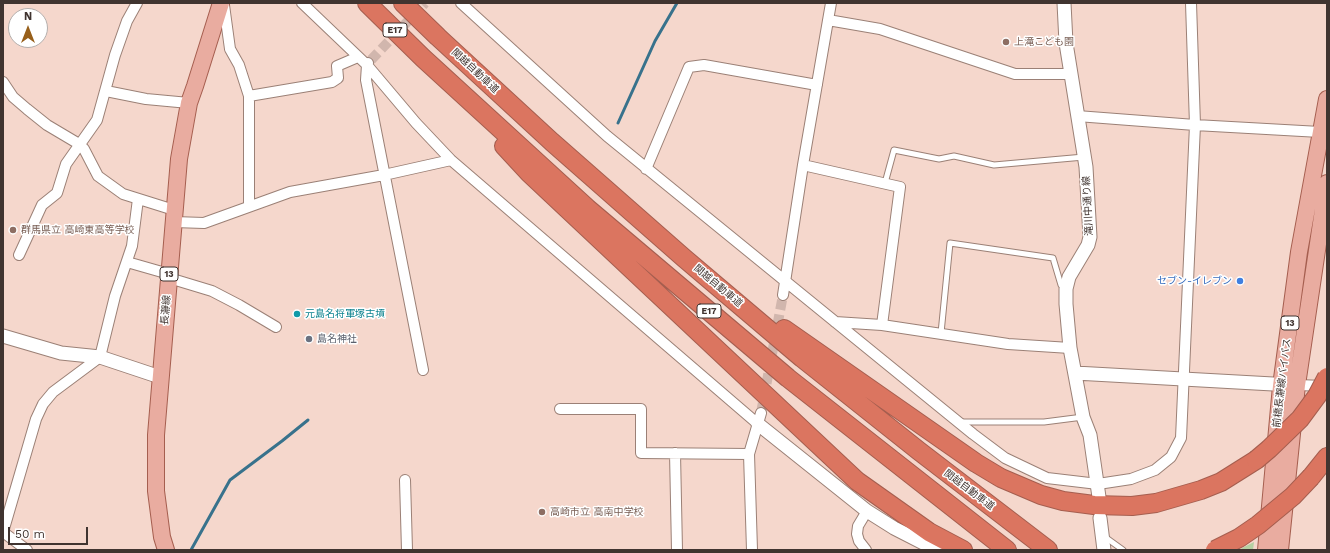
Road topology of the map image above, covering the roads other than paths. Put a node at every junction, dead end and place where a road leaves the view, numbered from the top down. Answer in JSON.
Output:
{"nodes":[{"id":1,"x":137,"y":3,"type":"edge"},
{"id":2,"x":222,"y":3,"type":"edge"},
{"id":3,"x":302,"y":3,"type":"edge"},
{"id":4,"x":367,"y":3,"type":"edge"},
{"id":5,"x":403,"y":3,"type":"edge"},
{"id":6,"x":460,"y":3,"type":"edge"},
{"id":7,"x":831,"y":3,"type":"edge"},
{"id":8,"x":1064,"y":3,"type":"edge"},
{"id":9,"x":1191,"y":3,"type":"edge"},
{"id":10,"x":828,"y":20,"type":"junction"},
{"id":11,"x":358,"y":57,"type":"junction"},
{"id":12,"x":423,"y":58,"type":"junction"},
{"id":13,"x":369,"y":63,"type":"junction"},
{"id":14,"x":1070,"y":74,"type":"junction"},
{"id":15,"x":3,"y":82,"type":"edge"},
{"id":16,"x":817,"y":85,"type":"junction"},
{"id":17,"x":106,"y":91,"type":"junction"},
{"id":18,"x":249,"y":96,"type":"junction"},
{"id":19,"x":1327,"y":99,"type":"edge"},
{"id":20,"x":189,"y":103,"type":"junction"},
{"id":21,"x":1078,"y":116,"type":"junction"},
{"id":22,"x":1195,"y":125,"type":"junction"},
{"id":23,"x":1320,"y":132,"type":"junction"},
{"id":24,"x":79,"y":144,"type":"junction"},
{"id":25,"x":1084,"y":157,"type":"junction"},
{"id":26,"x":451,"y":160,"type":"junction"},
{"id":27,"x":803,"y":165,"type":"junction"},
{"id":28,"x":646,"y":168,"type":"junction"},
{"id":29,"x":384,"y":175,"type":"junction"},
{"id":30,"x":1327,"y":183,"type":"edge"},
{"id":31,"x":885,"y":184,"type":"junction"},
{"id":32,"x":138,"y":199,"type":"junction"},
{"id":33,"x":249,"y":206,"type":"junction"},
{"id":34,"x":174,"y":216,"type":"junction"},
{"id":35,"x":18,"y":254,"type":"dead end"},
{"id":36,"x":684,"y":258,"type":"junction"},
{"id":37,"x":127,"y":262,"type":"junction"},
{"id":38,"x":169,"y":276,"type":"junction"},
{"id":39,"x":786,"y":283,"type":"junction"},
{"id":40,"x":1066,"y":289,"type":"junction"},
{"id":41,"x":783,"y":295,"type":"tunnel mouth"},
{"id":42,"x":835,"y":322,"type":"junction"},
{"id":43,"x":882,"y":325,"type":"junction"},
{"id":44,"x":276,"y":327,"type":"dead end"},
{"id":45,"x":941,"y":333,"type":"junction"},
{"id":46,"x":3,"y":336,"type":"edge"},
{"id":47,"x":1070,"y":348,"type":"junction"},
{"id":48,"x":100,"y":357,"type":"junction"},
{"id":49,"x":423,"y":370,"type":"dead end"},
{"id":50,"x":1075,"y":373,"type":"junction"},
{"id":51,"x":160,"y":377,"type":"junction"},
{"id":52,"x":1327,"y":377,"type":"edge"},
{"id":53,"x":1183,"y":379,"type":"junction"},
{"id":54,"x":1297,"y":385,"type":"junction"},
{"id":55,"x":1281,"y":386,"type":"junction"},
{"id":56,"x":1327,"y":387,"type":"edge"},
{"id":57,"x":560,"y":409,"type":"dead end"},
{"id":58,"x":1083,"y":417,"type":"junction"},
{"id":59,"x":759,"y":419,"type":"junction"},
{"id":60,"x":958,"y":422,"type":"junction"},
{"id":61,"x":675,"y":453,"type":"junction"},
{"id":62,"x":749,"y":454,"type":"junction"},
{"id":63,"x":1327,"y":457,"type":"edge"},
{"id":64,"x":405,"y":480,"type":"dead end"},
{"id":65,"x":1098,"y":491,"type":"junction"},
{"id":66,"x":867,"y":511,"type":"junction"},
{"id":67,"x":1100,"y":518,"type":"dead end"},
{"id":68,"x":3,"y":532,"type":"edge"},
{"id":69,"x":1103,"y":535,"type":"junction"},
{"id":70,"x":27,"y":550,"type":"edge"},
{"id":71,"x":166,"y":550,"type":"edge"},
{"id":72,"x":407,"y":550,"type":"edge"},
{"id":73,"x":677,"y":550,"type":"edge"},
{"id":74,"x":752,"y":550,"type":"edge"},
{"id":75,"x":866,"y":550,"type":"edge"},
{"id":76,"x":937,"y":550,"type":"edge"},
{"id":77,"x":963,"y":550,"type":"edge"},
{"id":78,"x":1008,"y":550,"type":"edge"},
{"id":79,"x":1048,"y":550,"type":"edge"},
{"id":80,"x":1104,"y":550,"type":"edge"},
{"id":81,"x":1123,"y":550,"type":"edge"},
{"id":82,"x":1215,"y":550,"type":"edge"},
{"id":83,"x":1266,"y":550,"type":"edge"},
{"id":84,"x":1280,"y":550,"type":"edge"}],
"edges":[{"from":1,"to":17,"type":"street"},
{"from":2,"to":18,"type":"street"},
{"from":2,"to":20,"type":"main road","name":"長瀞線","number":"13"},
{"from":3,"to":11,"type":"street"},
{"from":4,"to":12,"type":"highway","number":"E17"},
{"from":5,"to":36,"type":"highway","name":"関越自動車道","number":"E17"},
{"from":6,"to":28,"type":"street"},
{"from":7,"to":10,"type":"street"},
{"from":8,"to":14,"type":"street","name":"滝川中通り線"},
{"from":9,"to":22,"type":"street"},
{"from":10,"to":14,"type":"street"},
{"from":10,"to":16,"type":"street"},
{"from":11,"to":13,"type":"street"},
{"from":11,"to":18,"type":"street"},
{"from":12,"to":77,"type":"highway"},
{"from":12,"to":78,"type":"highway","number":"E17"},
{"from":13,"to":26,"type":"street"},
{"from":13,"to":29,"type":"street"},
{"from":14,"to":21,"type":"street","name":"滝川中通り線"},
{"from":15,"to":24,"type":"street"},
{"from":16,"to":27,"type":"street"},
{"from":16,"to":28,"type":"street"},
{"from":17,"to":20,"type":"street"},
{"from":17,"to":24,"type":"street"},
{"from":18,"to":33,"type":"street"},
{"from":19,"to":23,"type":"main road","name":"前橋長瀞線バイパス","number":"13"},
{"from":20,"to":34,"type":"main road","name":"長瀞線","number":"13"},
{"from":21,"to":22,"type":"street"},
{"from":21,"to":25,"type":"street","name":"滝川中通り線"},
{"from":22,"to":23,"type":"street"},
{"from":22,"to":53,"type":"street"},
{"from":23,"to":55,"type":"main road","name":"前橋長瀞線バイパス","number":"13"},
{"from":24,"to":32,"type":"street"},
{"from":24,"to":35,"type":"street"},
{"from":25,"to":31,"type":"lane"},
{"from":25,"to":40,"type":"street","name":"滝川中通り線"},
{"from":26,"to":29,"type":"street"},
{"from":26,"to":59,"type":"street"},
{"from":27,"to":31,"type":"street"},
{"from":27,"to":39,"type":"street"},
{"from":28,"to":39,"type":"street"},
{"from":29,"to":33,"type":"street"},
{"from":29,"to":49,"type":"street"},
{"from":30,"to":54,"type":"main road","name":"前橋長瀞線バイパス","number":"13"},
{"from":31,"to":43,"type":"street"},
{"from":32,"to":34,"type":"street"},
{"from":32,"to":37,"type":"street"},
{"from":33,"to":34,"type":"street"},
{"from":34,"to":38,"type":"main road","name":"長瀞線","number":"13"},
{"from":36,"to":52,"type":"highway","bridge":true},
{"from":36,"to":79,"type":"highway","name":"関越自動車道","number":"E17"},
{"from":37,"to":38,"type":"street"},
{"from":37,"to":48,"type":"street"},
{"from":38,"to":44,"type":"street"},
{"from":38,"to":51,"type":"main road","name":"長瀞線","number":"13"},
{"from":39,"to":41,"type":"street"},
{"from":39,"to":42,"type":"street"},
{"from":40,"to":45,"type":"lane"},
{"from":40,"to":47,"type":"street","name":"滝川中通り線"},
{"from":42,"to":43,"type":"street"},
{"from":42,"to":60,"type":"street"},
{"from":43,"to":45,"type":"street"},
{"from":45,"to":47,"type":"street"},
{"from":46,"to":48,"type":"street"},
{"from":47,"to":50,"type":"street","name":"滝川中通り線"},
{"from":48,"to":51,"type":"street"},
{"from":48,"to":68,"type":"street"},
{"from":50,"to":53,"type":"street"},
{"from":50,"to":58,"type":"street","name":"滝川中通り線"},
{"from":51,"to":71,"type":"main road","name":"長瀞線","number":"13"},
{"from":53,"to":55,"type":"street"},
{"from":53,"to":65,"type":"street"},
{"from":54,"to":55,"type":"street"},
{"from":54,"to":56,"type":"street"},
{"from":54,"to":84,"type":"main road","name":"前橋長瀞線バイパス","number":"13"},
{"from":55,"to":83,"type":"main road","name":"前橋長瀞線バイパス","number":"13"},
{"from":57,"to":61,"type":"street"},
{"from":58,"to":60,"type":"lane"},
{"from":58,"to":65,"type":"street","name":"滝川中通り線"},
{"from":59,"to":62,"type":"street"},
{"from":59,"to":66,"type":"street"},
{"from":60,"to":65,"type":"street"},
{"from":61,"to":62,"type":"street"},
{"from":61,"to":73,"type":"street"},
{"from":62,"to":74,"type":"street"},
{"from":63,"to":82,"type":"highway","bridge":true},
{"from":64,"to":72,"type":"street"},
{"from":66,"to":75,"type":"street"},
{"from":66,"to":76,"type":"street"},
{"from":67,"to":69,"type":"street"},
{"from":68,"to":70,"type":"street"},
{"from":69,"to":80,"type":"street"},
{"from":69,"to":81,"type":"lane"}]}
